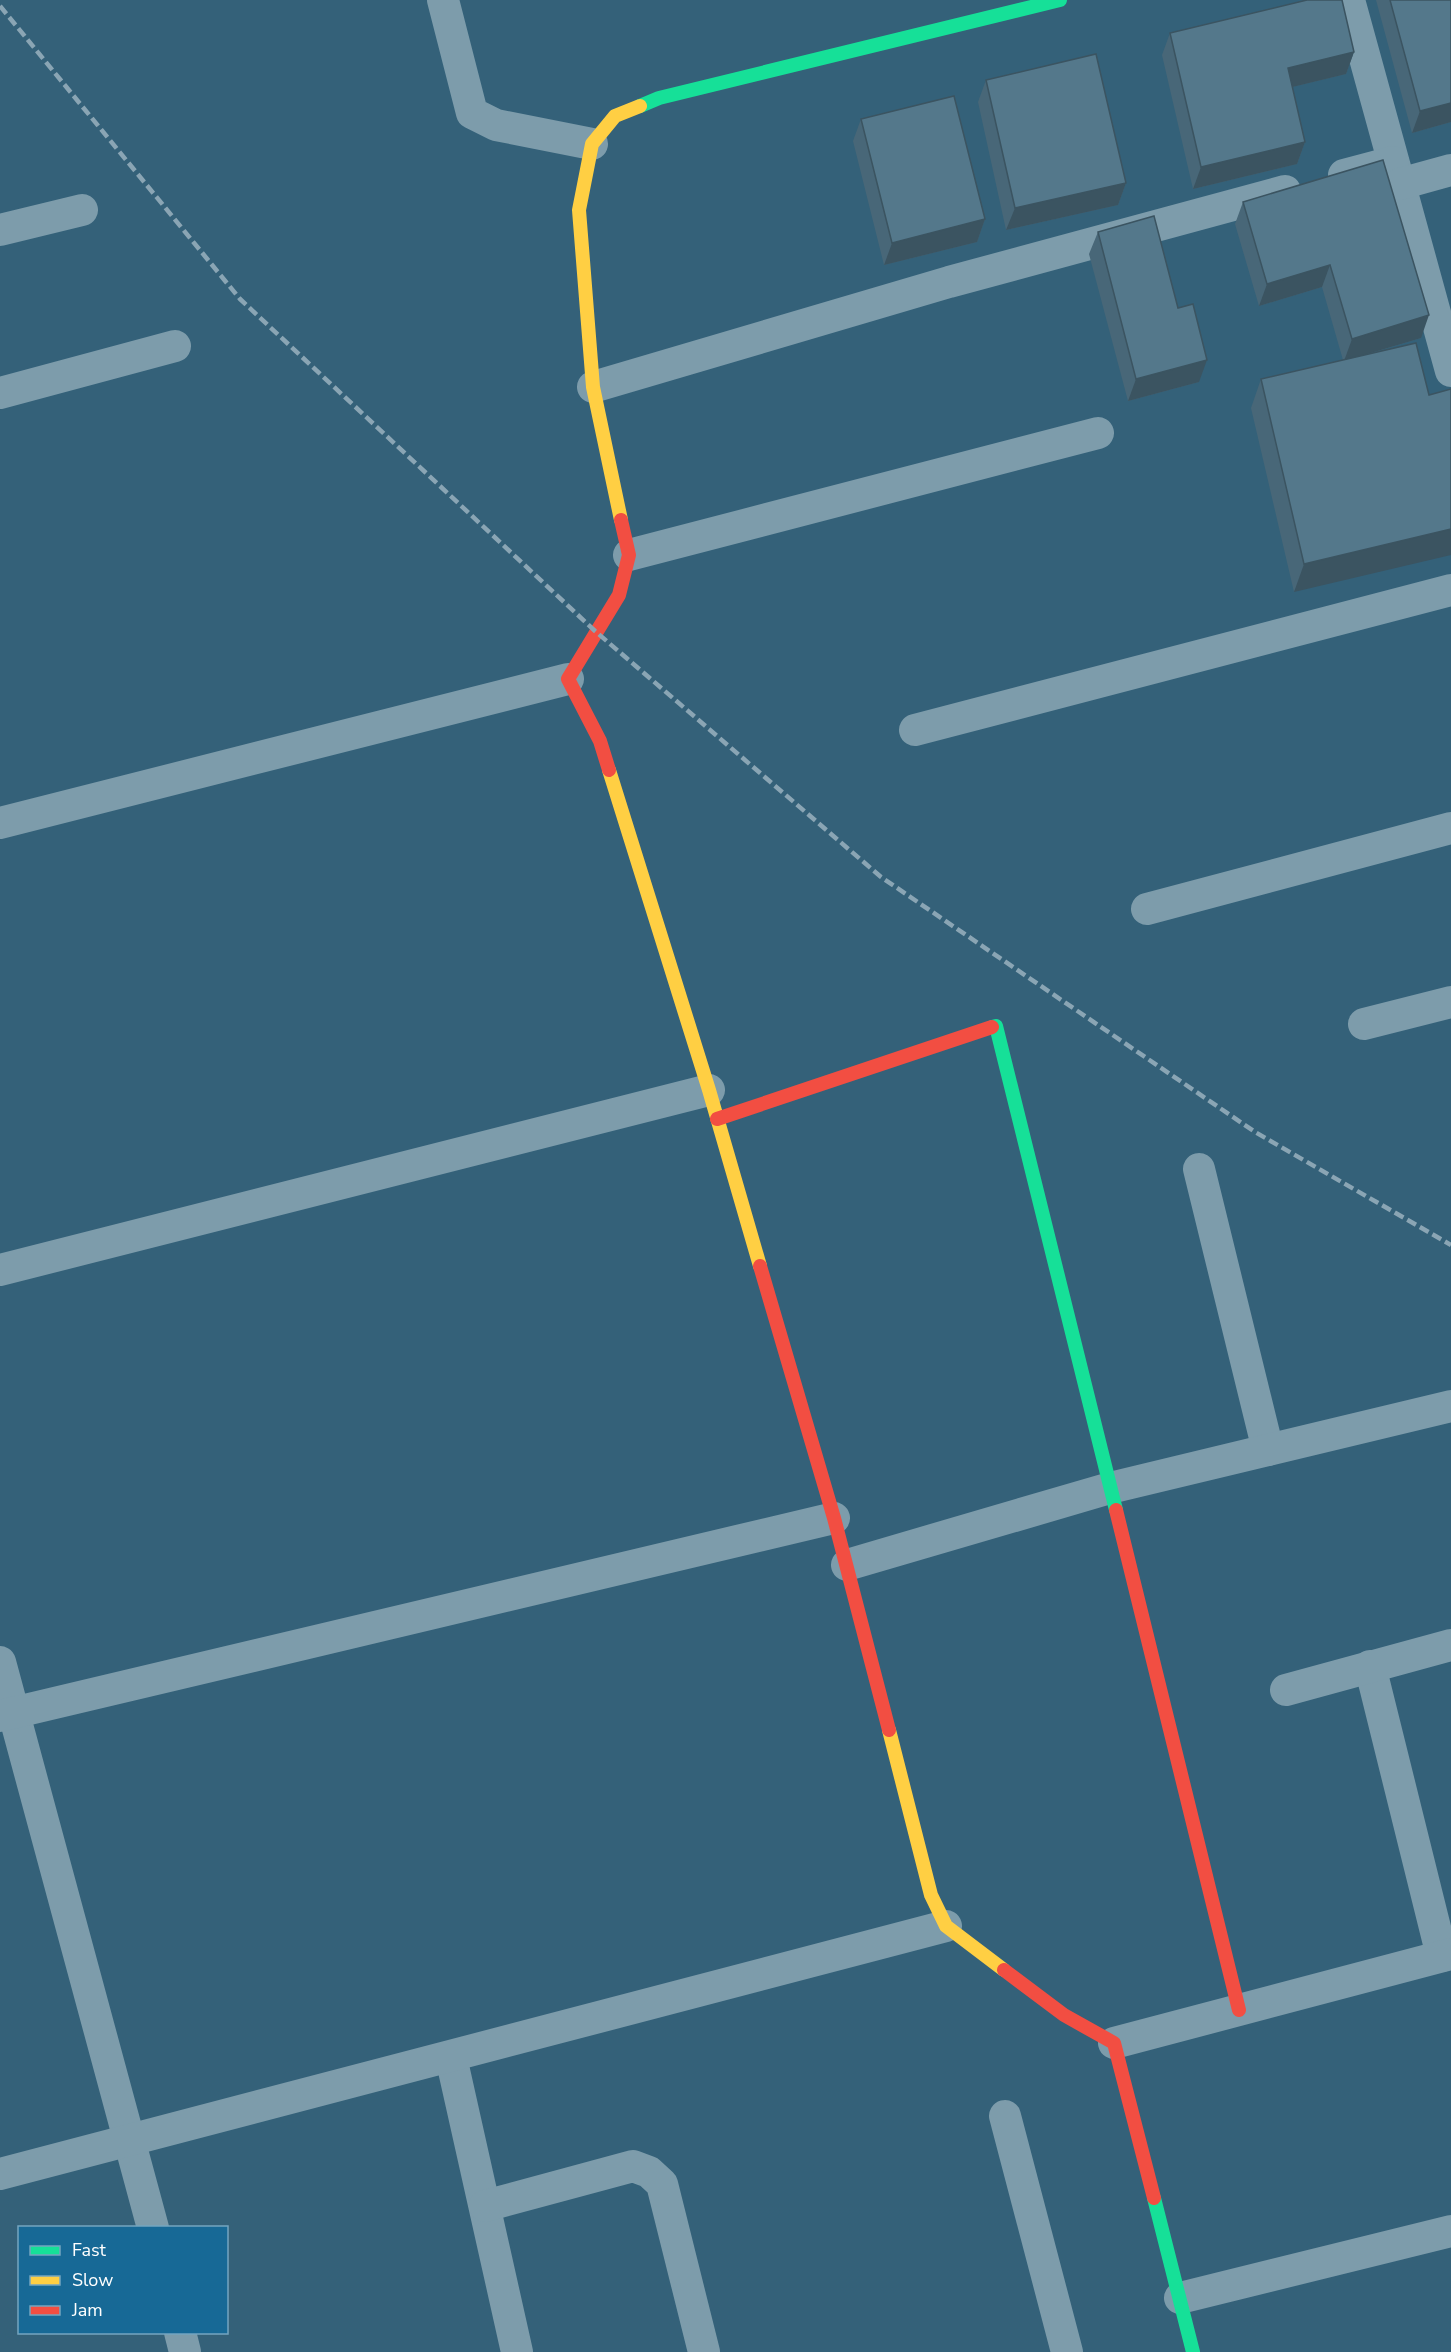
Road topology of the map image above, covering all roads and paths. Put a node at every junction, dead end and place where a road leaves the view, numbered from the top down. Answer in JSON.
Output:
{"nodes":[{"id":1,"x":443,"y":0,"type":"edge"},
{"id":2,"x":1060,"y":0,"type":"edge"},
{"id":3,"x":1349,"y":0,"type":"edge"},
{"id":4,"x":592,"y":144,"type":"junction"},
{"id":5,"x":1451,"y":170,"type":"edge"},
{"id":6,"x":1396,"y":173,"type":"junction"},
{"id":7,"x":82,"y":210,"type":"dead end"},
{"id":8,"x":0,"y":230,"type":"edge"},
{"id":9,"x":175,"y":346,"type":"dead end"},
{"id":10,"x":1449,"y":358,"type":"edge"},
{"id":11,"x":593,"y":387,"type":"junction"},
{"id":12,"x":0,"y":393,"type":"edge"},
{"id":13,"x":1098,"y":434,"type":"dead end"},
{"id":14,"x":629,"y":555,"type":"junction"},
{"id":15,"x":1451,"y":590,"type":"edge"},
{"id":16,"x":568,"y":679,"type":"junction"},
{"id":17,"x":915,"y":729,"type":"dead end"},
{"id":18,"x":0,"y":823,"type":"edge"},
{"id":19,"x":1451,"y":828,"type":"edge"},
{"id":20,"x":1147,"y":909,"type":"dead end"},
{"id":21,"x":1451,"y":1002,"type":"edge"},
{"id":22,"x":1364,"y":1024,"type":"dead end"},
{"id":23,"x":713,"y":1105,"type":"junction"},
{"id":24,"x":1199,"y":1169,"type":"dead end"},
{"id":25,"x":0,"y":1270,"type":"edge"},
{"id":26,"x":1451,"y":1406,"type":"edge"},
{"id":27,"x":1268,"y":1450,"type":"junction"},
{"id":28,"x":1110,"y":1488,"type":"junction"},
{"id":29,"x":834,"y":1518,"type":"junction"},
{"id":30,"x":847,"y":1565,"type":"junction"},
{"id":31,"x":1451,"y":1645,"type":"edge"},
{"id":32,"x":0,"y":1662,"type":"edge"},
{"id":33,"x":1370,"y":1666,"type":"junction"},
{"id":34,"x":1286,"y":1690,"type":"dead end"},
{"id":35,"x":7,"y":1714,"type":"edge"},
{"id":36,"x":946,"y":1926,"type":"junction"},
{"id":37,"x":1446,"y":1955,"type":"edge"},
{"id":38,"x":1239,"y":2010,"type":"junction"},
{"id":39,"x":1114,"y":2043,"type":"junction"},
{"id":40,"x":450,"y":2057,"type":"junction"},
{"id":41,"x":1005,"y":2116,"type":"dead end"},
{"id":42,"x":131,"y":2141,"type":"junction"},
{"id":43,"x":0,"y":2174,"type":"edge"},
{"id":44,"x":485,"y":2206,"type":"junction"},
{"id":45,"x":152,"y":2226,"type":"edge"},
{"id":46,"x":1451,"y":2231,"type":"edge"},
{"id":47,"x":1180,"y":2298,"type":"junction"},
{"id":48,"x":180,"y":2334,"type":"edge"},
{"id":49,"x":185,"y":2352,"type":"edge"},
{"id":50,"x":517,"y":2352,"type":"edge"},
{"id":51,"x":704,"y":2352,"type":"edge"},
{"id":52,"x":1067,"y":2352,"type":"edge"},
{"id":53,"x":1193,"y":2352,"type":"edge"}],
"edges":[{"from":1,"to":4,"type":"street"},
{"from":2,"to":4,"type":"street"},
{"from":3,"to":6,"type":"street"},
{"from":4,"to":11,"type":"street"},
{"from":5,"to":6,"type":"street"},
{"from":6,"to":10,"type":"street"},
{"from":6,"to":11,"type":"street"},
{"from":7,"to":8,"type":"street"},
{"from":9,"to":12,"type":"street"},
{"from":11,"to":14,"type":"street"},
{"from":13,"to":14,"type":"street"},
{"from":14,"to":16,"type":"street"},
{"from":15,"to":17,"type":"street"},
{"from":16,"to":18,"type":"street"},
{"from":16,"to":23,"type":"street"},
{"from":19,"to":20,"type":"street"},
{"from":21,"to":22,"type":"street"},
{"from":23,"to":25,"type":"street"},
{"from":23,"to":28,"type":"street"},
{"from":23,"to":29,"type":"street"},
{"from":24,"to":27,"type":"street"},
{"from":26,"to":27,"type":"street"},
{"from":27,"to":28,"type":"street"},
{"from":28,"to":30,"type":"street"},
{"from":28,"to":38,"type":"street"},
{"from":29,"to":30,"type":"street"},
{"from":29,"to":35,"type":"street"},
{"from":30,"to":36,"type":"street"},
{"from":31,"to":33,"type":"street"},
{"from":32,"to":35,"type":"street"},
{"from":33,"to":34,"type":"street"},
{"from":33,"to":37,"type":"street"},
{"from":35,"to":42,"type":"street"},
{"from":36,"to":39,"type":"street"},
{"from":36,"to":40,"type":"street"},
{"from":37,"to":38,"type":"street"},
{"from":38,"to":39,"type":"street"},
{"from":39,"to":47,"type":"street"},
{"from":40,"to":42,"type":"street"},
{"from":40,"to":44,"type":"street"},
{"from":41,"to":52,"type":"street"},
{"from":42,"to":43,"type":"street"},
{"from":42,"to":45,"type":"street"},
{"from":44,"to":50,"type":"street"},
{"from":44,"to":51,"type":"street"},
{"from":46,"to":47,"type":"street"},
{"from":47,"to":53,"type":"street"},
{"from":48,"to":49,"type":"street"}]}
